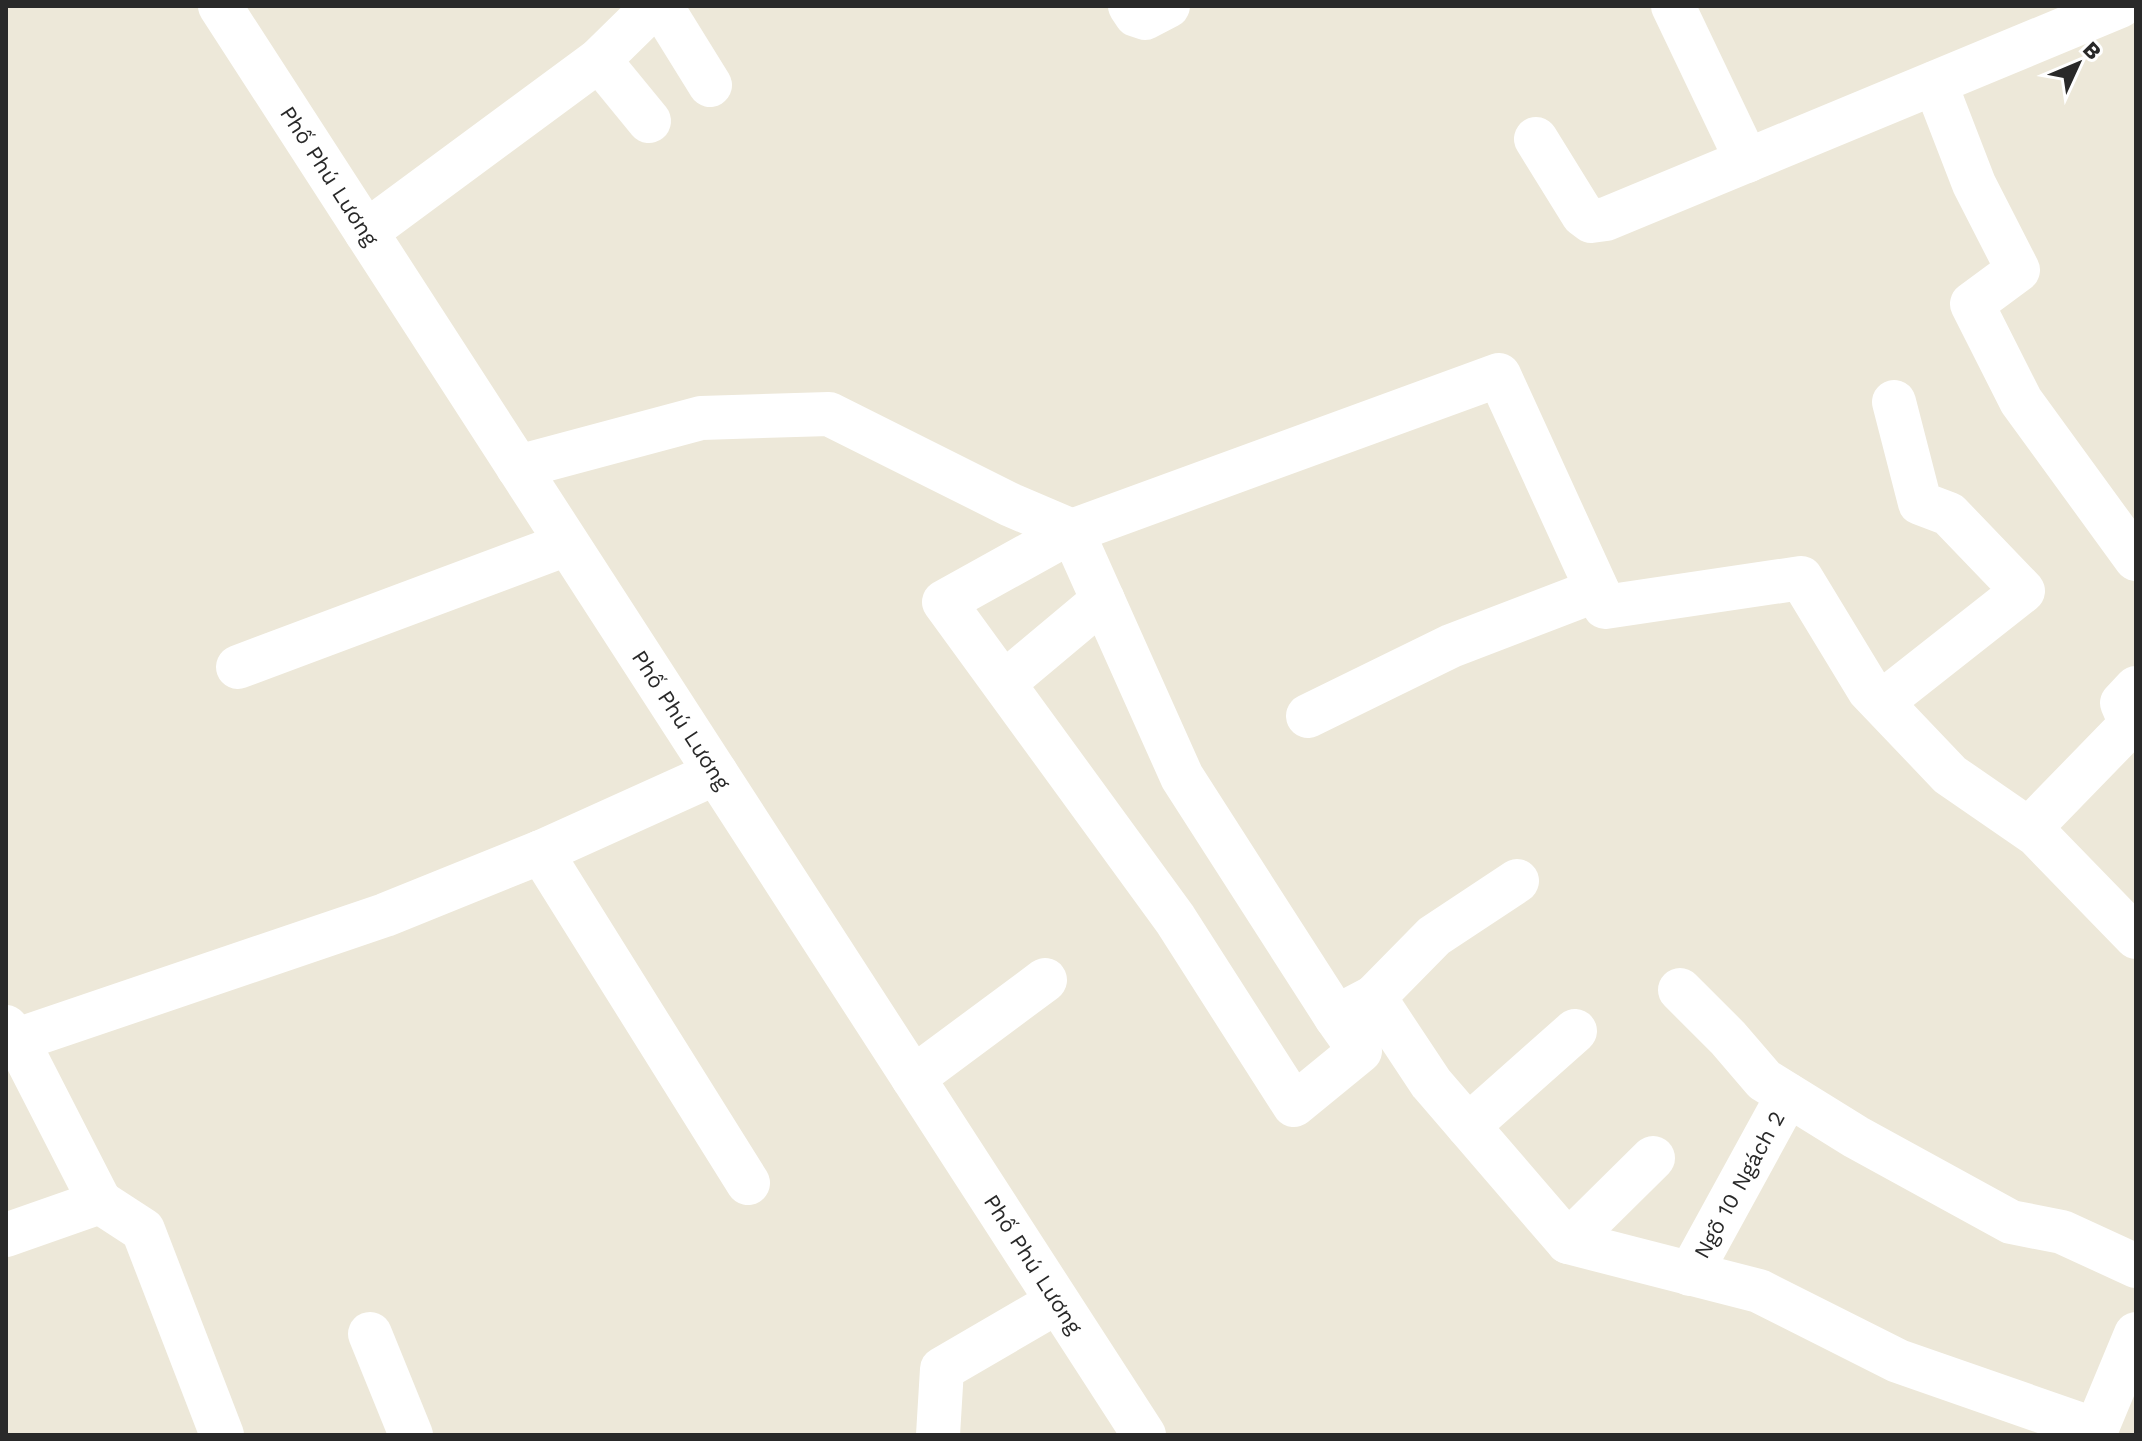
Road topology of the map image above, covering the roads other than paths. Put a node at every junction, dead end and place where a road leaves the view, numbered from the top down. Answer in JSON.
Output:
{"nodes":[{"id":1,"x":220,"y":6,"type":"edge"},
{"id":2,"x":654,"y":6,"type":"edge"},
{"id":3,"x":661,"y":6,"type":"edge"},
{"id":4,"x":1130,"y":6,"type":"edge"},
{"id":5,"x":1168,"y":6,"type":"edge"},
{"id":6,"x":1673,"y":6,"type":"edge"},
{"id":7,"x":2120,"y":6,"type":"edge"},
{"id":8,"x":599,"y":60,"type":"junction"},
{"id":9,"x":1935,"y":83,"type":"junction"},
{"id":10,"x":710,"y":85,"type":"dead end"},
{"id":11,"x":649,"y":121,"type":"dead end"},
{"id":12,"x":1536,"y":139,"type":"dead end"},
{"id":13,"x":1747,"y":161,"type":"junction"},
{"id":14,"x":366,"y":232,"type":"junction"},
{"id":15,"x":1894,"y":402,"type":"dead end"},
{"id":16,"x":518,"y":467,"type":"junction"},
{"id":17,"x":1072,"y":531,"type":"junction"},
{"id":18,"x":567,"y":544,"type":"junction"},
{"id":19,"x":2136,"y":559,"type":"edge"},
{"id":20,"x":1597,"y":590,"type":"junction"},
{"id":21,"x":1103,"y":600,"type":"junction"},
{"id":22,"x":238,"y":667,"type":"dead end"},
{"id":23,"x":1004,"y":683,"type":"junction"},
{"id":24,"x":2136,"y":688,"type":"edge"},
{"id":25,"x":1882,"y":702,"type":"junction"},
{"id":26,"x":1308,"y":716,"type":"dead end"},
{"id":27,"x":716,"y":773,"type":"junction"},
{"id":28,"x":2030,"y":828,"type":"junction"},
{"id":29,"x":541,"y":852,"type":"junction"},
{"id":30,"x":1517,"y":881,"type":"dead end"},
{"id":31,"x":2136,"y":937,"type":"edge"},
{"id":32,"x":1045,"y":980,"type":"dead end"},
{"id":33,"x":1680,"y":990,"type":"dead end"},
{"id":34,"x":1374,"y":997,"type":"junction"},
{"id":35,"x":1336,"y":1017,"type":"junction"},
{"id":36,"x":1575,"y":1031,"type":"dead end"},
{"id":37,"x":12,"y":1033,"type":"edge"},
{"id":38,"x":913,"y":1078,"type":"junction"},
{"id":39,"x":1788,"y":1095,"type":"junction"},
{"id":40,"x":1468,"y":1126,"type":"junction"},
{"id":41,"x":1653,"y":1158,"type":"dead end"},
{"id":42,"x":748,"y":1183,"type":"dead end"},
{"id":43,"x":100,"y":1202,"type":"junction"},
{"id":44,"x":6,"y":1235,"type":"edge"},
{"id":45,"x":1568,"y":1242,"type":"junction"},
{"id":46,"x":2136,"y":1266,"type":"edge"},
{"id":47,"x":1690,"y":1274,"type":"junction"},
{"id":48,"x":1057,"y":1302,"type":"junction"},
{"id":49,"x":370,"y":1334,"type":"dead end"},
{"id":50,"x":2136,"y":1334,"type":"edge"},
{"id":51,"x":2095,"y":1433,"type":"edge"},
{"id":52,"x":222,"y":1435,"type":"edge"},
{"id":53,"x":411,"y":1435,"type":"edge"},
{"id":54,"x":938,"y":1435,"type":"edge"},
{"id":55,"x":1144,"y":1435,"type":"edge"}],
"edges":[{"from":1,"to":14,"type":"street","name":"Phố Phú Lương"},
{"from":2,"to":8,"type":"street"},
{"from":3,"to":10,"type":"street"},
{"from":4,"to":5,"type":"street"},
{"from":6,"to":13,"type":"street"},
{"from":7,"to":9,"type":"street"},
{"from":8,"to":11,"type":"street"},
{"from":8,"to":14,"type":"street"},
{"from":9,"to":13,"type":"street"},
{"from":9,"to":19,"type":"street"},
{"from":12,"to":13,"type":"street"},
{"from":14,"to":16,"type":"street","name":"Phố Phú Lương"},
{"from":15,"to":25,"type":"street"},
{"from":16,"to":17,"type":"street"},
{"from":16,"to":18,"type":"street","name":"Phố Phú Lương"},
{"from":17,"to":20,"type":"street"},
{"from":17,"to":21,"type":"street"},
{"from":17,"to":23,"type":"street"},
{"from":18,"to":22,"type":"street"},
{"from":18,"to":27,"type":"street","name":"Phố Phú Lương"},
{"from":20,"to":25,"type":"street"},
{"from":20,"to":26,"type":"street"},
{"from":21,"to":23,"type":"street"},
{"from":21,"to":35,"type":"street"},
{"from":23,"to":35,"type":"street"},
{"from":24,"to":28,"type":"street"},
{"from":25,"to":28,"type":"street"},
{"from":27,"to":29,"type":"street"},
{"from":27,"to":38,"type":"street","name":"Phố Phú Lương"},
{"from":28,"to":31,"type":"street"},
{"from":29,"to":37,"type":"street"},
{"from":29,"to":42,"type":"street"},
{"from":30,"to":34,"type":"street"},
{"from":32,"to":38,"type":"street"},
{"from":33,"to":39,"type":"street"},
{"from":34,"to":35,"type":"street"},
{"from":34,"to":40,"type":"street"},
{"from":36,"to":40,"type":"street"},
{"from":37,"to":43,"type":"street"},
{"from":38,"to":48,"type":"street","name":"Phố Phú Lương"},
{"from":39,"to":46,"type":"street"},
{"from":39,"to":47,"type":"street","name":"Ngõ 10 Ngách 2"},
{"from":40,"to":45,"type":"street"},
{"from":41,"to":45,"type":"street"},
{"from":43,"to":44,"type":"street"},
{"from":43,"to":52,"type":"street"},
{"from":45,"to":47,"type":"street"},
{"from":47,"to":51,"type":"street"},
{"from":48,"to":54,"type":"street"},
{"from":48,"to":55,"type":"street","name":"Phố Phú Lương"},
{"from":49,"to":53,"type":"street"},
{"from":50,"to":51,"type":"street"}]}
